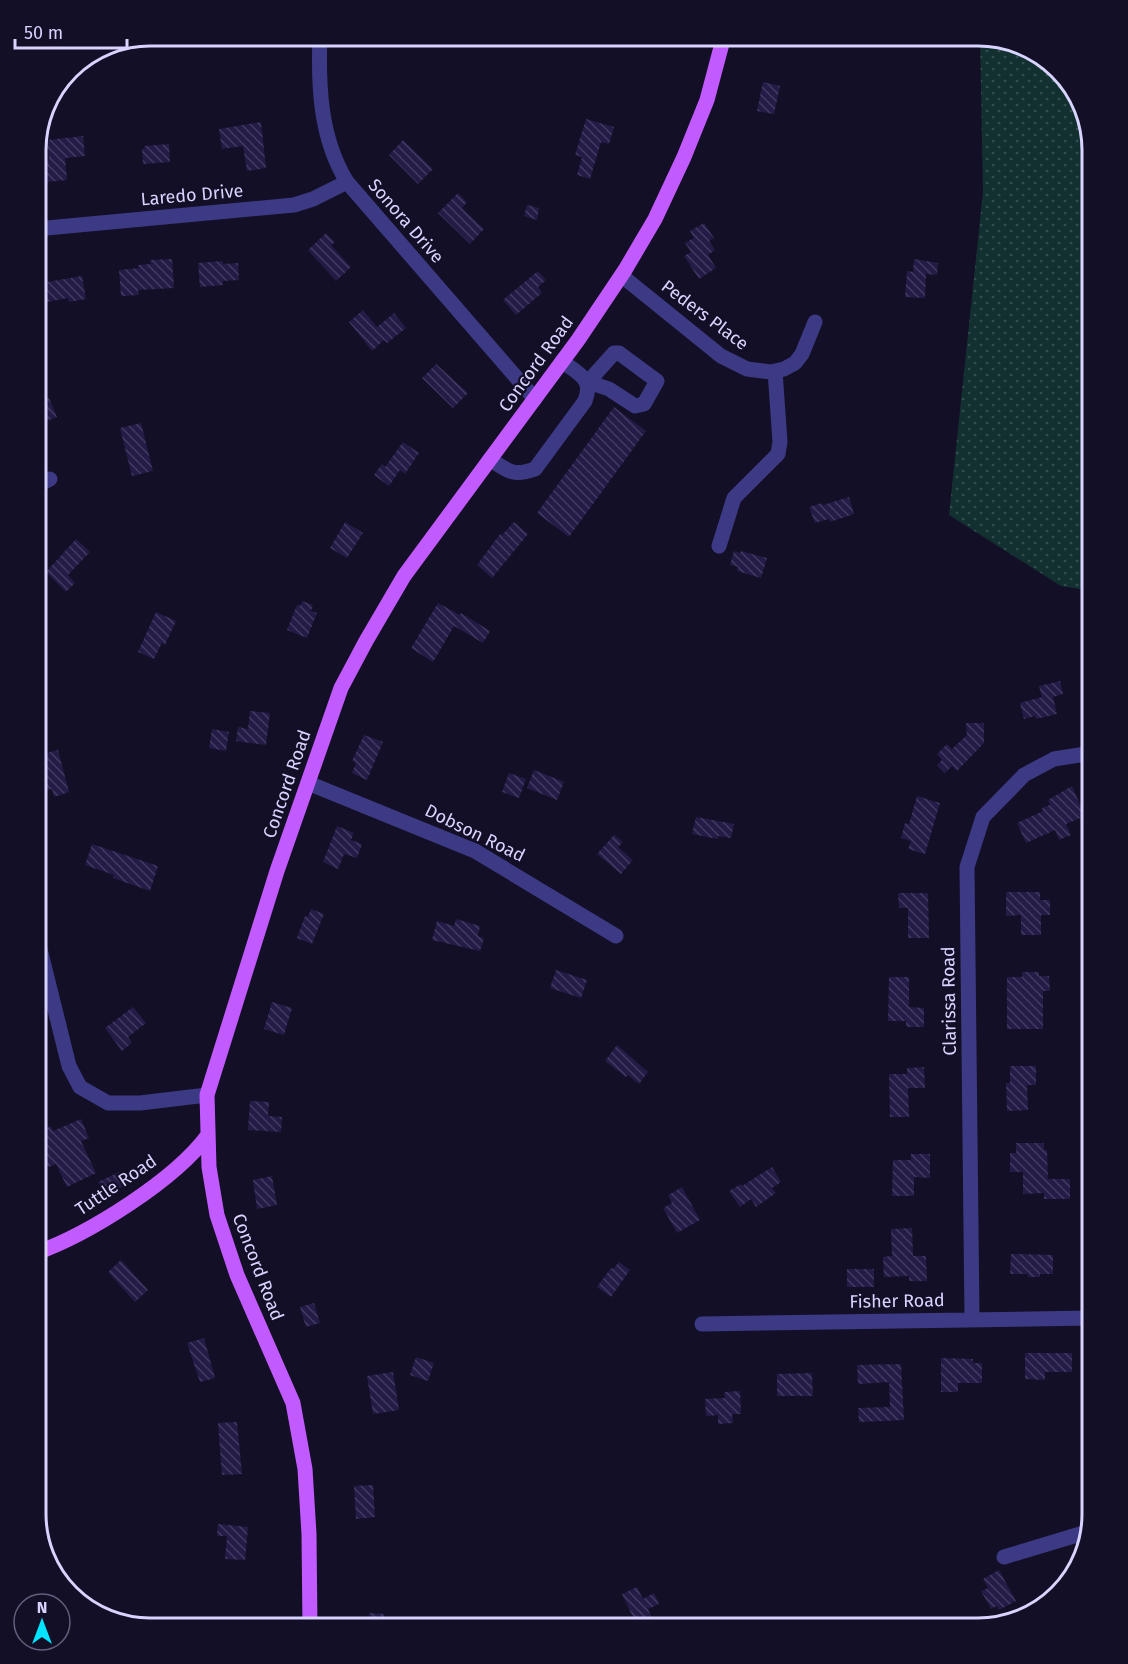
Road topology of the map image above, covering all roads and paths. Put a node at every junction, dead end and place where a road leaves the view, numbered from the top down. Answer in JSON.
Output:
{"nodes":[{"id":1,"x":320,"y":46,"type":"edge"},
{"id":2,"x":721,"y":47,"type":"edge"},
{"id":3,"x":347,"y":182,"type":"junction"},
{"id":4,"x":47,"y":228,"type":"edge"},
{"id":5,"x":622,"y":276,"type":"junction"},
{"id":6,"x":815,"y":322,"type":"dead end"},
{"id":7,"x":562,"y":361,"type":"junction"},
{"id":8,"x":775,"y":371,"type":"junction"},
{"id":9,"x":535,"y":399,"type":"junction"},
{"id":10,"x":490,"y":459,"type":"junction"},
{"id":11,"x":50,"y":479,"type":"dead end"},
{"id":12,"x":47,"y":481,"type":"edge"},
{"id":13,"x":719,"y":546,"type":"dead end"},
{"id":14,"x":1082,"y":755,"type":"edge"},
{"id":15,"x":308,"y":783,"type":"junction"},
{"id":16,"x":616,"y":936,"type":"dead end"},
{"id":17,"x":46,"y":975,"type":"edge"},
{"id":18,"x":207,"y":1095,"type":"junction"},
{"id":19,"x":208,"y":1135,"type":"junction"},
{"id":20,"x":46,"y":1249,"type":"edge"},
{"id":21,"x":1082,"y":1318,"type":"edge"},
{"id":22,"x":972,"y":1319,"type":"junction"},
{"id":23,"x":702,"y":1324,"type":"dead end"},
{"id":24,"x":1080,"y":1534,"type":"edge"},
{"id":25,"x":1004,"y":1557,"type":"dead end"},
{"id":26,"x":310,"y":1617,"type":"edge"}],
"edges":[{"from":1,"to":3,"type":"street","name":"Sonora Drive"},
{"from":2,"to":5,"type":"main road","name":"Concord Road"},
{"from":3,"to":4,"type":"street","name":"Laredo Drive"},
{"from":3,"to":9,"type":"street","name":"Sonora Drive"},
{"from":5,"to":7,"type":"main road","name":"Concord Road"},
{"from":5,"to":8,"type":"street","name":"Peders Place"},
{"from":6,"to":8,"type":"street"},
{"from":7,"to":9,"type":"main road","name":"Concord Road"},
{"from":7,"to":10,"type":"street"},
{"from":8,"to":13,"type":"street"},
{"from":9,"to":10,"type":"main road","name":"Concord Road"},
{"from":10,"to":15,"type":"main road","name":"Concord Road"},
{"from":11,"to":12,"type":"street"},
{"from":14,"to":22,"type":"street","name":"Clarissa Road"},
{"from":15,"to":16,"type":"street","name":"Dobson Road"},
{"from":15,"to":18,"type":"main road","name":"Concord Road"},
{"from":17,"to":18,"type":"street"},
{"from":18,"to":19,"type":"main road","name":"Concord Road"},
{"from":19,"to":20,"type":"main road","name":"Tuttle Road"},
{"from":19,"to":26,"type":"main road","name":"Concord Road"},
{"from":21,"to":22,"type":"street","name":"Fisher Road"},
{"from":22,"to":23,"type":"street","name":"Fisher Road"},
{"from":24,"to":25,"type":"street"}]}
